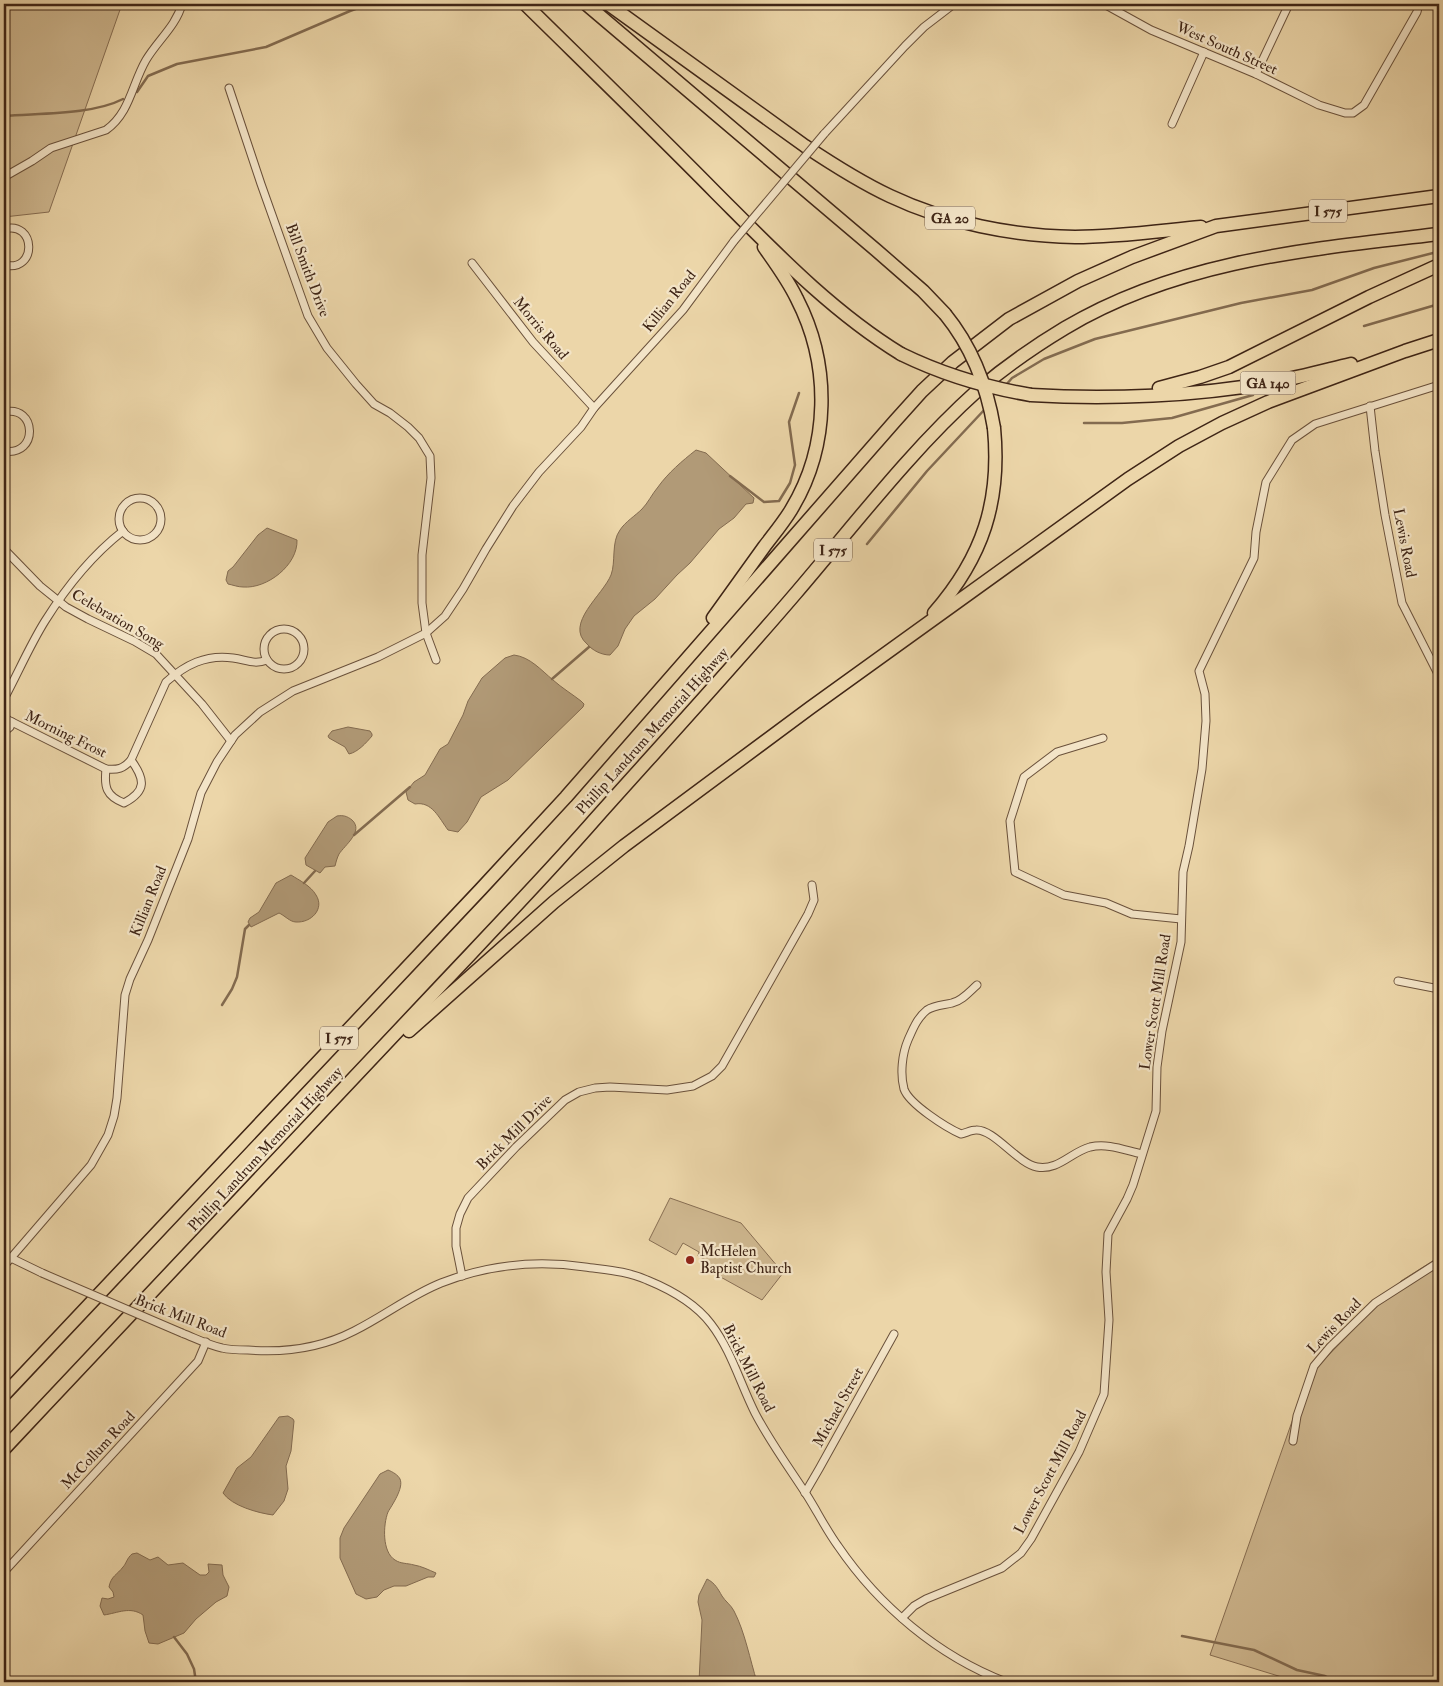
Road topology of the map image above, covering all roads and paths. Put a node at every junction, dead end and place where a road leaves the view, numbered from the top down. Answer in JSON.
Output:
{"nodes":[{"id":1,"x":182,"y":4,"type":"edge"},
{"id":2,"x":525,"y":4,"type":"edge"},
{"id":3,"x":586,"y":4,"type":"edge"},
{"id":4,"x":608,"y":4,"type":"edge"},
{"id":5,"x":954,"y":4,"type":"edge"},
{"id":6,"x":1104,"y":4,"type":"edge"},
{"id":7,"x":1289,"y":4,"type":"edge"},
{"id":8,"x":1419,"y":4,"type":"edge"},
{"id":9,"x":1204,"y":52,"type":"junction"},
{"id":10,"x":1256,"y":74,"type":"junction"},
{"id":11,"x":229,"y":88,"type":"dead end"},
{"id":12,"x":1172,"y":124,"type":"dead end"},
{"id":13,"x":4,"y":178,"type":"edge"},
{"id":14,"x":1439,"y":196,"type":"edge"},
{"id":15,"x":1216,"y":226,"type":"junction"},
{"id":16,"x":4,"y":229,"type":"edge"},
{"id":17,"x":752,"y":229,"type":"junction"},
{"id":18,"x":1439,"y":234,"type":"edge"},
{"id":19,"x":472,"y":263,"type":"dead end"},
{"id":20,"x":1439,"y":265,"type":"edge"},
{"id":21,"x":4,"y":268,"type":"edge"},
{"id":22,"x":1439,"y":340,"type":"edge"},
{"id":23,"x":1405,"y":351,"type":"junction"},
{"id":24,"x":1439,"y":385,"type":"edge"},
{"id":25,"x":1128,"y":396,"type":"junction"},
{"id":26,"x":1370,"y":406,"type":"junction"},
{"id":27,"x":594,"y":408,"type":"junction"},
{"id":28,"x":4,"y":412,"type":"edge"},
{"id":29,"x":4,"y":451,"type":"edge"},
{"id":30,"x":123,"y":531,"type":"junction"},
{"id":31,"x":4,"y":549,"type":"edge"},
{"id":32,"x":60,"y":601,"type":"junction"},
{"id":33,"x":919,"y":629,"type":"junction"},
{"id":34,"x":426,"y":633,"type":"junction"},
{"id":35,"x":267,"y":660,"type":"junction"},
{"id":36,"x":436,"y":660,"type":"dead end"},
{"id":37,"x":175,"y":674,"type":"junction"},
{"id":38,"x":1439,"y":676,"type":"edge"},
{"id":39,"x":670,"y":678,"type":"junction"},
{"id":40,"x":4,"y":699,"type":"edge"},
{"id":41,"x":4,"y":716,"type":"edge"},
{"id":42,"x":12,"y":722,"type":"junction"},
{"id":43,"x":4,"y":732,"type":"edge"},
{"id":44,"x":1103,"y":738,"type":"dead end"},
{"id":45,"x":231,"y":741,"type":"junction"},
{"id":46,"x":131,"y":760,"type":"junction"},
{"id":47,"x":106,"y":769,"type":"junction"},
{"id":48,"x":812,"y":885,"type":"dead end"},
{"id":49,"x":1181,"y":919,"type":"junction"},
{"id":50,"x":1398,"y":981,"type":"dead end"},
{"id":51,"x":977,"y":984,"type":"dead end"},
{"id":52,"x":1439,"y":989,"type":"edge"},
{"id":53,"x":355,"y":1078,"type":"junction"},
{"id":54,"x":1142,"y":1154,"type":"junction"},
{"id":55,"x":11,"y":1258,"type":"junction"},
{"id":56,"x":1439,"y":1262,"type":"edge"},
{"id":57,"x":4,"y":1266,"type":"edge"},
{"id":58,"x":462,"y":1276,"type":"junction"},
{"id":59,"x":894,"y":1334,"type":"dead end"},
{"id":60,"x":206,"y":1342,"type":"junction"},
{"id":61,"x":4,"y":1395,"type":"edge"},
{"id":62,"x":1293,"y":1441,"type":"dead end"},
{"id":63,"x":4,"y":1450,"type":"edge"},
{"id":64,"x":805,"y":1493,"type":"junction"},
{"id":65,"x":4,"y":1572,"type":"edge"},
{"id":66,"x":902,"y":1618,"type":"junction"},
{"id":67,"x":1006,"y":1682,"type":"edge"}],
"edges":[{"from":1,"to":13,"type":"street"},
{"from":2,"to":17,"type":"highway"},
{"from":3,"to":33,"type":"highway","bridge":true},
{"from":4,"to":15,"type":"highway","number":"GA 20"},
{"from":5,"to":27,"type":"street","name":"Killian Road","bridge":true},
{"from":6,"to":9,"type":"street","name":"West South Street"},
{"from":7,"to":10,"type":"street"},
{"from":8,"to":10,"type":"street","name":"West South Street"},
{"from":9,"to":10,"type":"street","name":"West South Street"},
{"from":9,"to":12,"type":"street"},
{"from":11,"to":34,"type":"street","name":"Bill Smith Drive"},
{"from":14,"to":15,"type":"highway","name":"Phillip Landrum Memorial Highway","number":"I 575"},
{"from":15,"to":39,"type":"highway","name":"Phillip Landrum Memorial Highway","number":"I 575"},
{"from":16,"to":21,"type":"street"},
{"from":17,"to":25,"type":"highway","bridge":true},
{"from":17,"to":39,"type":"highway"},
{"from":18,"to":53,"type":"highway","name":"Phillip Landrum Memorial Highway","number":"I 575"},
{"from":19,"to":27,"type":"street","name":"Morris Road"},
{"from":20,"to":25,"type":"highway"},
{"from":22,"to":23,"type":"highway","number":"GA 140"},
{"from":23,"to":25,"type":"highway","number":"GA 140"},
{"from":23,"to":33,"type":"highway"},
{"from":24,"to":26,"type":"street","name":"Lower Scott Mill Road"},
{"from":26,"to":38,"type":"street","name":"Lewis Road"},
{"from":26,"to":49,"type":"street","name":"Lower Scott Mill Road"},
{"from":27,"to":34,"type":"street","name":"Killian Road"},
{"from":28,"to":29,"type":"street"},
{"from":30,"to":30,"type":"street"},
{"from":30,"to":32,"type":"street"},
{"from":31,"to":32,"type":"street","name":"Celebration Song"},
{"from":32,"to":37,"type":"street","name":"Celebration Song"},
{"from":32,"to":40,"type":"street"},
{"from":33,"to":53,"type":"highway"},
{"from":34,"to":36,"type":"street"},
{"from":34,"to":45,"type":"street","name":"Killian Road"},
{"from":35,"to":35,"type":"street"},
{"from":35,"to":37,"type":"street"},
{"from":37,"to":45,"type":"street","name":"Celebration Song"},
{"from":37,"to":46,"type":"street"},
{"from":39,"to":61,"type":"highway","name":"Phillip Landrum Memorial Highway","number":"I 575"},
{"from":41,"to":42,"type":"street","name":"Morning Frost"},
{"from":42,"to":43,"type":"street"},
{"from":42,"to":47,"type":"street","name":"Morning Frost"},
{"from":44,"to":49,"type":"street"},
{"from":45,"to":55,"type":"street","name":"Killian Road"},
{"from":46,"to":47,"type":"street","name":"Morning Frost"},
{"from":46,"to":47,"type":"street"},
{"from":48,"to":58,"type":"street","name":"Brick Mill Drive"},
{"from":49,"to":54,"type":"street","name":"Lower Scott Mill Road"},
{"from":50,"to":52,"type":"street"},
{"from":51,"to":54,"type":"street"},
{"from":53,"to":63,"type":"highway","name":"Phillip Landrum Memorial Highway","number":"I 575"},
{"from":54,"to":66,"type":"street","name":"Lower Scott Mill Road"},
{"from":55,"to":57,"type":"street","name":"Killian Road"},
{"from":55,"to":60,"type":"street","name":"Brick Mill Road","bridge":true},
{"from":56,"to":62,"type":"street","name":"Lewis Road"},
{"from":58,"to":60,"type":"street","name":"Brick Mill Road"},
{"from":58,"to":64,"type":"street","name":"Brick Mill Road"},
{"from":59,"to":64,"type":"street","name":"Michael Street"},
{"from":60,"to":65,"type":"street","name":"McCollum Road"},
{"from":64,"to":66,"type":"street","name":"Brick Mill Road"},
{"from":66,"to":67,"type":"street","name":"Brick Mill Road"}]}
